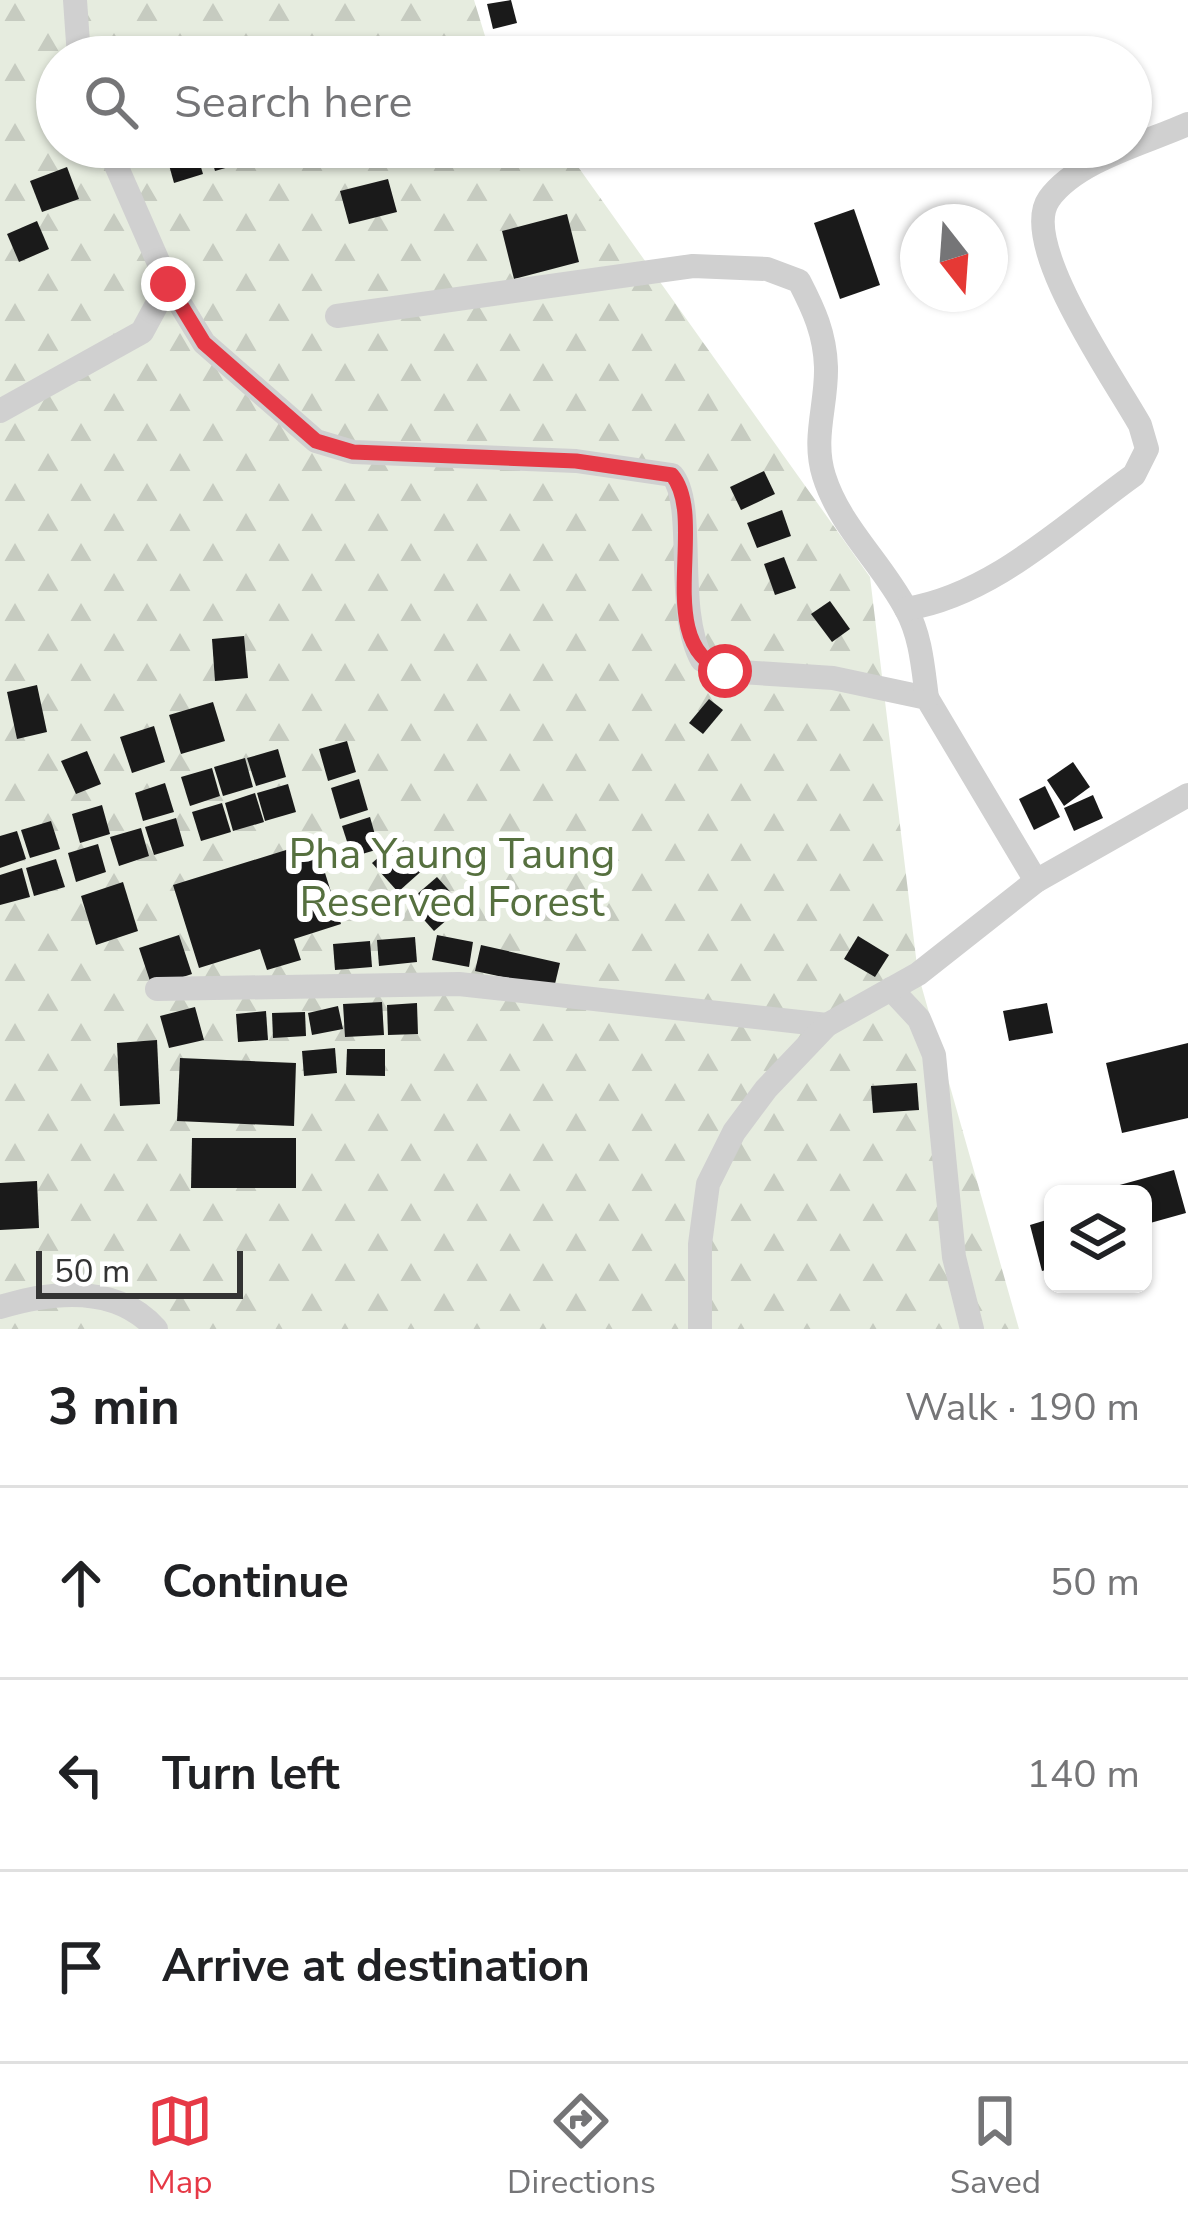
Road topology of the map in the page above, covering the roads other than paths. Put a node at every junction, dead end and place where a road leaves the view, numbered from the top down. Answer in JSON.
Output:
{"nodes":[{"id":1,"x":75,"y":0,"type":"edge"},
{"id":2,"x":78,"y":36,"type":"edge"},
{"id":3,"x":1188,"y":124,"type":"edge"},
{"id":4,"x":1152,"y":140,"type":"edge"},
{"id":5,"x":117,"y":168,"type":"edge"},
{"id":6,"x":1091,"y":168,"type":"edge"},
{"id":7,"x":168,"y":284,"type":"junction"},
{"id":8,"x":337,"y":316,"type":"dead end"},
{"id":9,"x":0,"y":411,"type":"edge"},
{"id":10,"x":906,"y":609,"type":"junction"},
{"id":11,"x":927,"y":698,"type":"junction"},
{"id":12,"x":1188,"y":795,"type":"edge"},
{"id":13,"x":1036,"y":881,"type":"junction"},
{"id":14,"x":157,"y":989,"type":"dead end"},
{"id":15,"x":891,"y":989,"type":"junction"},
{"id":16,"x":827,"y":1025,"type":"junction"},
{"id":17,"x":0,"y":1307,"type":"edge"},
{"id":18,"x":156,"y":1329,"type":"edge"},
{"id":19,"x":700,"y":1329,"type":"edge"},
{"id":20,"x":972,"y":1329,"type":"edge"}],
"edges":[{"from":1,"to":2,"type":"street"},
{"from":3,"to":4,"type":"street"},
{"from":5,"to":7,"type":"street"},
{"from":6,"to":10,"type":"street"},
{"from":7,"to":9,"type":"street"},
{"from":7,"to":11,"type":"street"},
{"from":8,"to":10,"type":"street"},
{"from":10,"to":11,"type":"street"},
{"from":11,"to":13,"type":"street"},
{"from":12,"to":13,"type":"street"},
{"from":13,"to":15,"type":"street"},
{"from":14,"to":16,"type":"street"},
{"from":15,"to":16,"type":"street"},
{"from":15,"to":20,"type":"street"},
{"from":16,"to":19,"type":"street"},
{"from":17,"to":18,"type":"street"}]}
